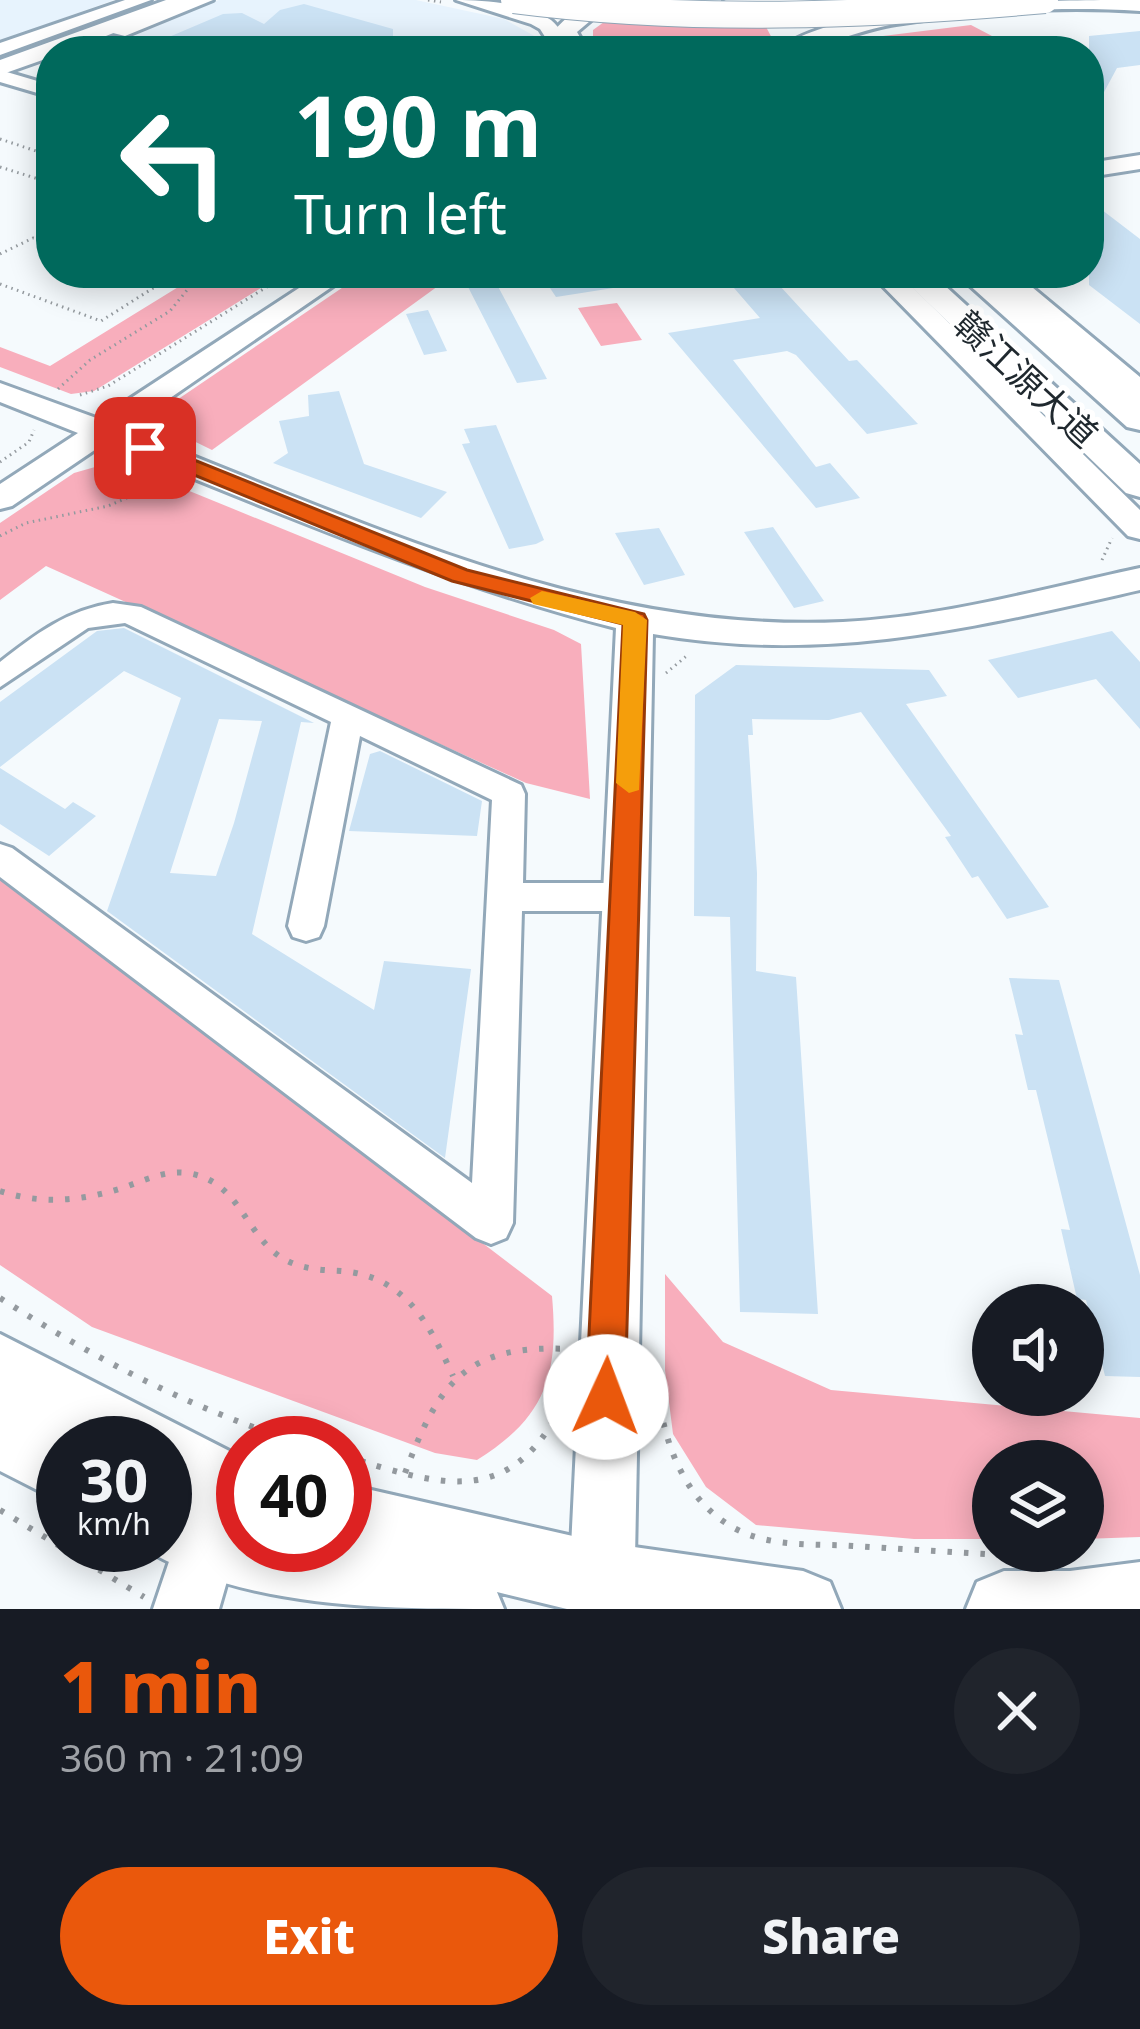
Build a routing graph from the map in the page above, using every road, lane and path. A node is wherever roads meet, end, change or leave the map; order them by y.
1 (142, 0) edge
2 (158, 0) edge
3 (186, 0) edge
4 (204, 0) edge
5 (465, 0) edge
6 (494, 0) edge
7 (514, 0) edge
8 (574, 0) edge
9 (637, 0) edge
10 (709, 0) edge
11 (736, 0) edge
12 (879, 0) edge
13 (969, 0) edge
14 (1045, 0) edge
15 (1089, 0) edge
16 (1077, 1) edge
17 (1139, 2) edge
18 (46, 36) edge
19 (51, 36) edge
20 (96, 36) edge
21 (107, 36) edge
22 (558, 36) edge
23 (566, 36) edge
24 (569, 36) edge
25 (792, 36) edge
26 (815, 36) edge
27 (36, 40) edge
28 (36, 41) edge
29 (0, 53) edge
30 (36, 60) edge
31 (36, 62) edge
32 (0, 74) edge
33 (36, 86) edge
34 (0, 139) edge
35 (36, 151) edge
36 (1140, 162) edge
37 (0, 167) edge
38 (1104, 168) edge
39 (36, 178) edge
40 (36, 239) edge
41 (0, 254) edge
42 (0, 284) edge
43 (154, 288) edge
44 (189, 288) edge
45 (266, 288) edge
46 (290, 288) edge
47 (311, 288) edge
48 (898, 288) edge
49 (929, 288) edge
50 (989, 288) edge
51 (1017, 288) edge
52 (0, 392) edge
53 (1140, 392) edge
54 (82, 411) junction
55 (1140, 419) edge
56 (31, 422) dead end
57 (0, 462) edge
58 (174, 477) dead end
59 (0, 479) edge
60 (1140, 485) edge
61 (0, 499) edge
62 (1140, 529) edge
63 (0, 536) edge
64 (1140, 579) edge
65 (635, 620) junction
66 (694, 651) dead end
67 (6, 666) edge
68 (662, 691) dead end
69 (348, 717) junction
70 (0, 858) edge
71 (505, 896) junction
72 (624, 897) junction
73 (306, 926) dead end
74 (0, 1191) edge
75 (0, 1298) edge
76 (569, 1349) dead end
77 (655, 1366) dead end
78 (0, 1368) edge
79 (453, 1376) junction
80 (88, 1416) edge
81 (223, 1416) edge
82 (0, 1433) edge
83 (36, 1452) edge
84 (405, 1473) dead end
85 (0, 1510) edge
86 (36, 1518) edge
87 (372, 1528) edge
88 (192, 1554) edge
89 (1013, 1583) edge
90 (600, 1594) edge
91 (1140, 1600) edge
92 (466, 1609) edge
93 (803, 1609) edge

1 - 18 street
2 - 19 main road
3 - 20 main road
4 - 21 street
5 - 22 street
6 - 23 main road
7 - 14 highway, bridge
8 - 13 highway, bridge
9 - 24 main road
10 - 25 main road
11 - 12 main road
15 - 16 main road
16 - 17 main road
16 - 26 main road
27 - 29 street
28 - 29 main road
30 - 32 main road
31 - 32 street
32 - 33 street
34 - 35 path
36 - 38 street
37 - 39 path
40 - 41 path
42 - 43 path
44 - 54 path
45 - 54 path
46 - 54 street
47 - 54 street
48 - 62 street
49 - 60 main road, 赣江源大道
50 - 55 main road, 赣江源大道
51 - 53 street
52 - 54 street
54 - 59 street
54 - 61 street
54 - 65 street
56 - 57 path
58 - 63 path
64 - 65 street
65 - 72 street
66 - 68 path
67 - 69 street
69 - 71 street
69 - 73 street
70 - 71 street
71 - 72 street
72 - 90 street
74 - 79 path
75 - 81 path
76 - 79 path
77 - 89 path
78 - 80 main road
79 - 84 path
82 - 83 main road
85 - 86 path
87 - 90 main road
88 - 92 main road
89 - 91 main road
90 - 93 main road

